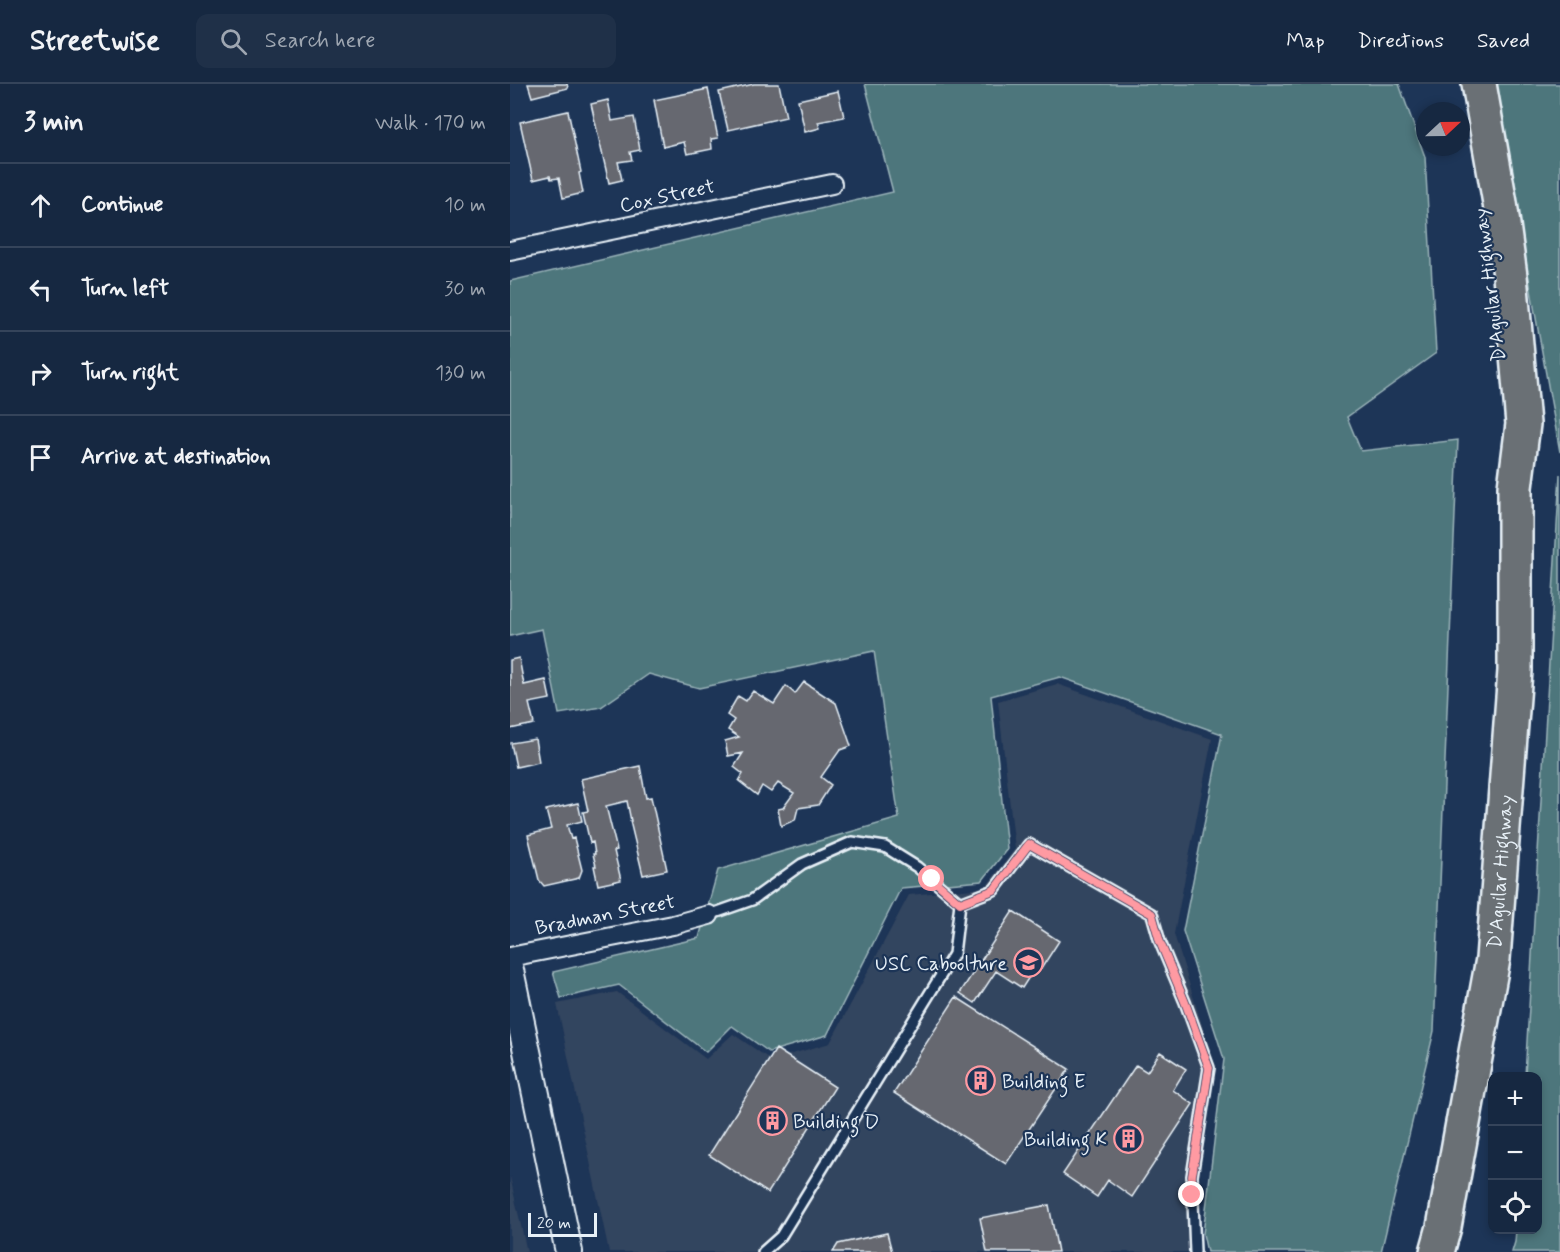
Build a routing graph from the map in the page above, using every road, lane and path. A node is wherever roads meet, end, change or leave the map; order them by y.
1 (1460, 84) edge
2 (1479, 84) edge
3 (832, 184) dead end
4 (510, 251) edge
5 (1515, 487) junction
6 (960, 903) junction
7 (709, 915) joint
8 (510, 957) edge
9 (510, 970) edge
10 (569, 1252) edge
11 (763, 1252) edge
12 (1195, 1252) edge
13 (1437, 1252) edge

1 - 5 highway, D'Aguilar Highway
2 - 5 highway, D'Aguilar Highway
3 - 4 street, Cox Street
5 - 13 highway, D'Aguilar Highway
6 - 7 lane
6 - 11 lane
6 - 12 lane
7 - 8 street, Bradman Street
9 - 10 street

